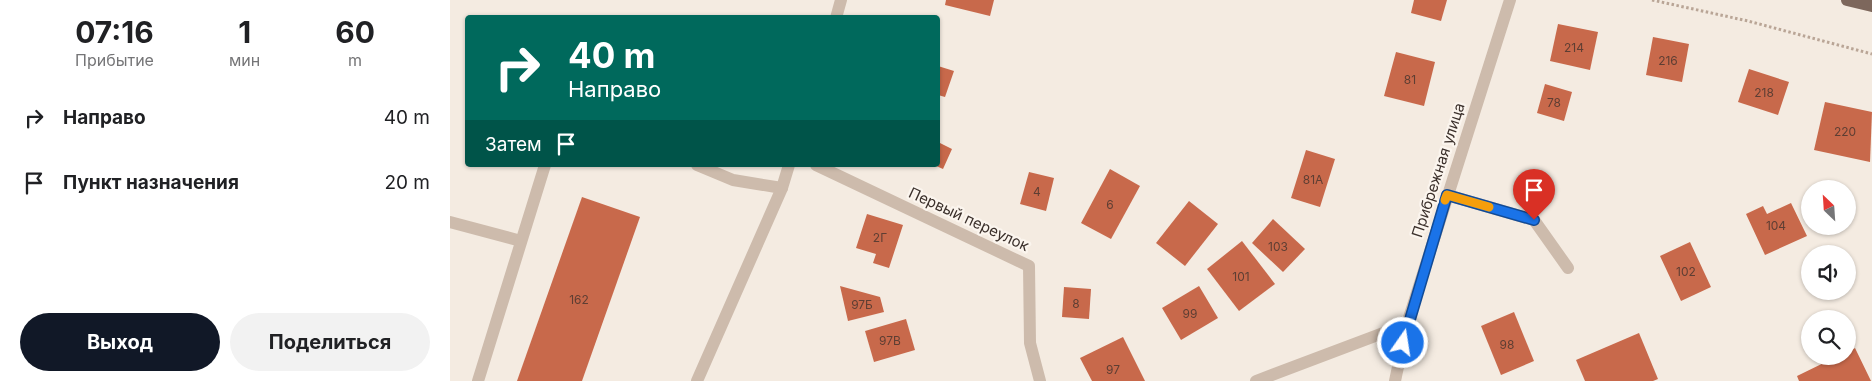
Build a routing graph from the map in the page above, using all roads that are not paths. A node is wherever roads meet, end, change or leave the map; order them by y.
1 (841, 0) edge
2 (1510, 0) edge
3 (1847, 0) edge
4 (1872, 6) edge
5 (837, 15) edge
6 (544, 167) edge
7 (702, 167) edge
8 (788, 167) edge
9 (820, 167) edge
10 (782, 188) junction
11 (1447, 195) junction
12 (450, 222) edge
13 (522, 241) junction
14 (1568, 268) dead end
15 (1407, 324) junction
16 (478, 381) edge
17 (697, 381) edge
18 (1040, 381) edge
19 (1256, 381) edge
20 (1395, 381) edge

1 - 5 street
2 - 11 street, Прибрежная улица
3 - 4 main road
6 - 13 street
7 - 10 street
8 - 10 street
9 - 18 street, Первый переулок
10 - 17 street
11 - 14 street
11 - 15 street, Прибрежная улица
12 - 13 street
13 - 16 street
15 - 19 street
15 - 20 street, Прибрежная улица

